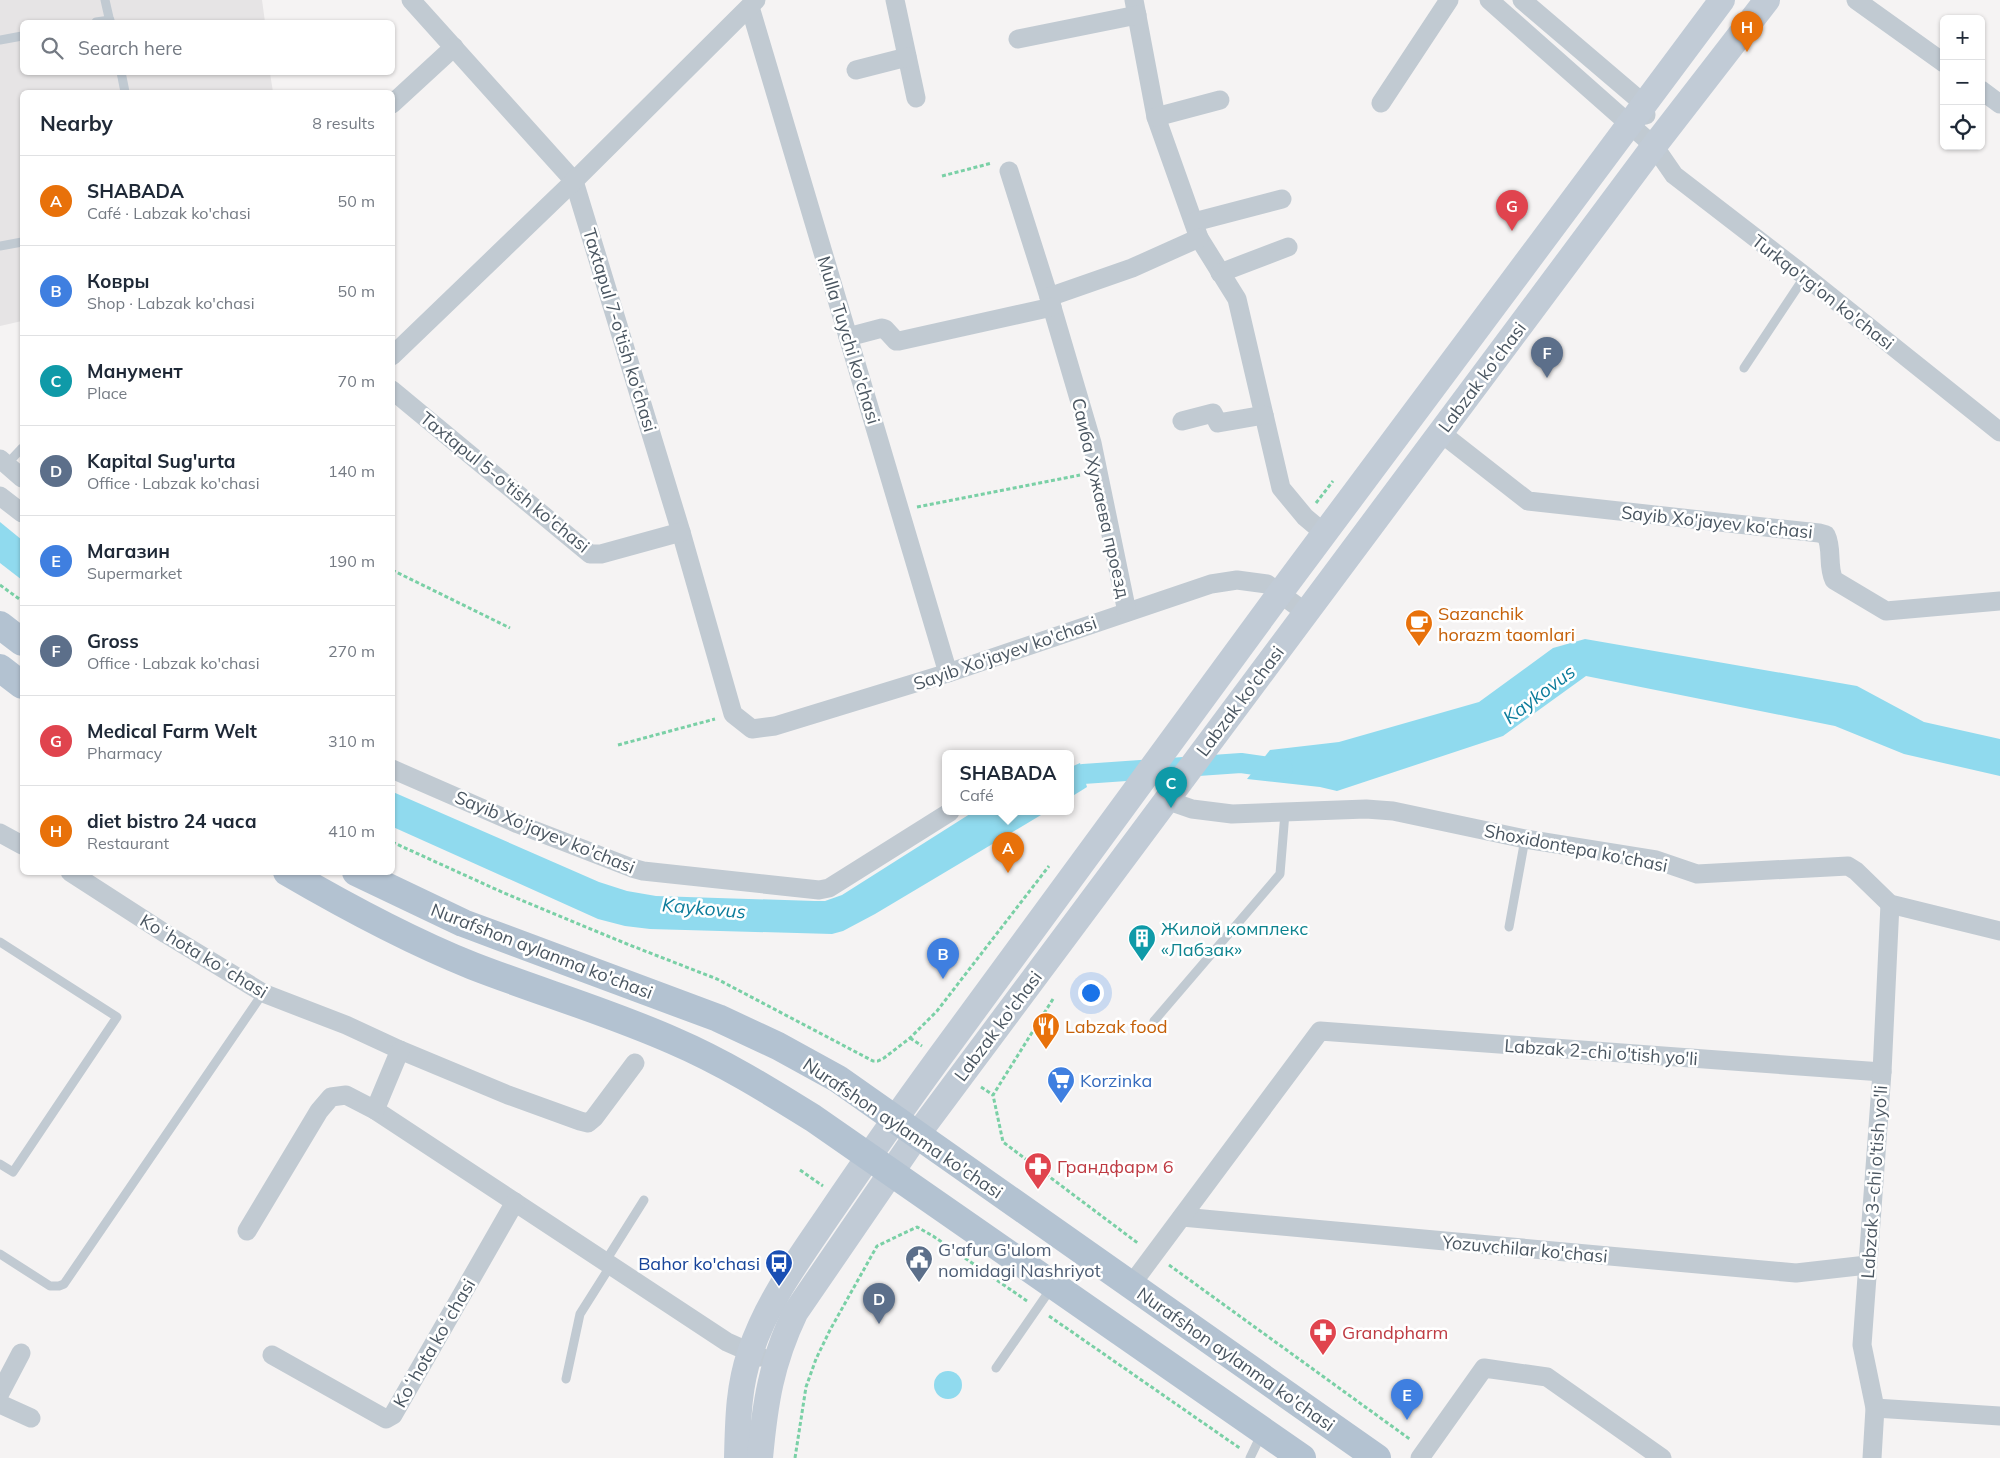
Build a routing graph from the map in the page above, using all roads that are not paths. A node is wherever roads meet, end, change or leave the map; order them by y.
1 (105, 0) edge
2 (411, 0) edge
3 (895, 0) edge
4 (1449, 0) edge
5 (1489, 0) edge
6 (1522, 0) edge
7 (1722, 0) edge
8 (1767, 0) edge
9 (1856, 0) edge
10 (753, 4) edge
11 (1136, 8) edge
12 (110, 20) edge
13 (20, 36) edge
14 (1018, 39) dead end
15 (0, 40) edge
16 (454, 47) junction
17 (907, 57) junction
18 (1940, 60) edge
19 (856, 70) dead end
20 (122, 75) edge
21 (125, 90) edge
22 (1985, 93) edge
23 (916, 98) dead end
24 (1220, 100) dead end
25 (395, 101) edge
26 (1381, 103) dead end
27 (2000, 104) edge
28 (1636, 114) junction
29 (1156, 117) junction
30 (1654, 146) junction
31 (1010, 171) road end
32 (574, 181) junction
33 (1282, 199) dead end
34 (1196, 230) junction
35 (20, 242) edge
36 (0, 246) edge
37 (1288, 247) dead end
38 (1220, 273) junction
39 (1805, 276) junction
40 (1051, 302) junction
41 (848, 337) junction
42 (395, 353) edge
43 (1744, 368) dead end
44 (395, 392) edge
45 (1264, 415) junction
46 (1182, 421) dead end
47 (2000, 432) edge
48 (1441, 433) junction
49 (20, 449) edge
50 (3, 462) edge
51 (20, 476) edge
52 (0, 496) edge
53 (20, 511) edge
54 (1315, 525) junction
55 (681, 532) junction
56 (1280, 593) junction
57 (2000, 601) edge
58 (1127, 612) junction
59 (1305, 612) junction
60 (0, 625) edge
61 (20, 640) edge
62 (0, 668) edge
63 (948, 673) junction
64 (20, 683) edge
65 (732, 714) joint
66 (395, 769) edge
67 (1171, 793) junction
68 (1286, 813) junction
69 (945, 815) edge
70 (0, 833) edge
71 (1525, 839) junction
72 (20, 845) edge
73 (75, 875) edge
74 (292, 875) edge
75 (362, 875) edge
76 (1890, 904) junction
77 (1509, 927) dead end
78 (2000, 931) edge
79 (0, 942) edge
80 (595, 972) junction
81 (263, 993) junction
82 (584, 1005) junction
83 (1154, 1021) dead end
84 (400, 1050) junction
85 (635, 1063) dead end
86 (1882, 1072) junction
87 (375, 1110) junction
88 (894, 1119) junction
89 (917, 1135) junction
90 (868, 1156) junction
91 (0, 1164) edge
92 (891, 1172) junction
93 (644, 1200) dead end
94 (515, 1202) junction
95 (1182, 1217) junction
96 (247, 1230) dead end
97 (0, 1254) edge
98 (608, 1264) junction
99 (1868, 1265) junction
100 (1053, 1285) junction
101 (1131, 1285) junction
102 (21, 1353) dead end
103 (750, 1353) junction
104 (272, 1355) dead end
105 (775, 1362) junction
106 (996, 1368) dead end
107 (566, 1379) dead end
108 (0, 1393) edge
109 (0, 1404) edge
110 (1875, 1408) junction
111 (2000, 1416) edge
112 (31, 1418) dead end
113 (1263, 1431) junction
114 (1371, 1454) edge
115 (1251, 1457) edge
116 (737, 1458) edge
117 (760, 1458) edge
118 (1302, 1458) edge
119 (1338, 1458) edge
120 (1420, 1458) edge
121 (1662, 1458) edge
122 (1872, 1458) edge

1 - 12 lane
2 - 16 street, Taxtapul 7-o'tish ko'chasi
3 - 17 street
4 - 26 street
5 - 28 street, Turkqo'rg'on ko'chasi
6 - 28 street, Turkqo'rg'on ko'chasi
7 - 28 main road, Labzak ko'chasi
8 - 30 main road, Labzak ko'chasi
9 - 18 street
10 - 32 street
10 - 41 street, Mulla Tuychi ko'chasi
11 - 14 street
11 - 29 street
13 - 15 lane
16 - 25 street
16 - 32 street, Taxtapul 7-o'tish ko'chasi
17 - 19 street
17 - 23 street
20 - 21 lane
22 - 27 street
24 - 29 street
28 - 30 street, Turkqo'rg'on ko'chasi
28 - 30 street, Turkqo'rg'on ko'chasi
28 - 54 main road, Labzak ko'chasi
29 - 34 street
30 - 39 street, Turkqo'rg'on ko'chasi
30 - 48 main road, Labzak ko'chasi
31 - 40 street, Саиба Хужаева проезд
32 - 42 street
32 - 55 street, Taxtapul 7-o'tish ko'chasi
33 - 34 street
34 - 38 street
34 - 40 street
35 - 36 lane
37 - 38 street
38 - 45 street
39 - 43 lane
39 - 47 street, Turkqo'rg'on ko'chasi
40 - 41 street
40 - 58 street, Саиба Хужаева проезд
41 - 63 street, Mulla Tuychi ko'chasi
44 - 55 street, Taxtapul 5-o'tish ko'chasi
45 - 46 street
45 - 54 street
48 - 57 street, Sayib Xo'jayev ko'chasi
48 - 59 main road, Labzak ko'chasi
49 - 50 lane
50 - 51 street
52 - 53 street
54 - 56 main road, Labzak ko'chasi
55 - 65 street, Taxtapul 7-o'tish ko'chasi
56 - 58 street, Sayib Xo'jayev ko'chasi
56 - 59 street, Sayib Xo'jayev ko'chasi
56 - 88 main road, Labzak ko'chasi
58 - 63 street, Sayib Xo'jayev ko'chasi
59 - 67 main road, Labzak ko'chasi
60 - 61 main road
62 - 64 main road
63 - 65 street, Sayib Xo'jayev ko'chasi
66 - 69 street, Sayib Xo'jayev ko'chasi
67 - 68 street, Shoxidontepa ko'chasi
67 - 89 main road, Labzak ko'chasi
68 - 71 street, Shoxidontepa ko'chasi
68 - 83 lane
70 - 72 street
71 - 76 street, Shoxidontepa ko'chasi
71 - 77 lane
73 - 81 street, Koʻhota koʻchasi
74 - 82 main road, Nurafshon aylanma ko'chasi
75 - 80 main road, Nurafshon aylanma ko'chasi
76 - 78 street
76 - 86 street, Labzak 3-chi o'tish yo'li
79 - 91 lane
80 - 82 main road
80 - 88 main road, Nurafshon aylanma ko'chasi
81 - 84 street, Koʻhota koʻchasi
81 - 97 lane
82 - 90 main road, Nurafshon aylanma ko'chasi
84 - 85 street, Koʻhota koʻchasi
84 - 87 street
86 - 95 street, Labzak 2-chi o'tish yo'li
86 - 99 street, Labzak 3-chi o'tish yo'li
87 - 94 street
87 - 96 street
88 - 89 main road, Nurafshon aylanma ko'chasi
88 - 90 main road, Labzak ko'chasi
89 - 92 main road, Labzak ko'chasi
89 - 101 main road, Nurafshon aylanma ko'chasi
90 - 92 main road, Nurafshon aylanma ko'chasi
90 - 103 main road, Labzak ko'chasi
92 - 100 main road, Nurafshon aylanma ko'chasi
92 - 105 main road, Labzak ko'chasi
93 - 98 lane
94 - 98 street
94 - 104 street, Koʻhota koʻchasi
95 - 99 street, Yozuvchilar ko'chasi
95 - 101 street
98 - 103 street
98 - 107 lane
99 - 110 street, Labzak 3-chi o'tish yo'li
100 - 106 lane
100 - 113 main road, Nurafshon aylanma ko'chasi
101 - 114 main road, Nurafshon aylanma ko'chasi
102 - 108 street
103 - 105 street
103 - 116 main road, Labzak ko'chasi
105 - 117 main road, Labzak ko'chasi
109 - 112 street
110 - 111 street
110 - 122 street, Labzak 3-chi o'tish yo'li
113 - 115 lane
113 - 118 main road, Nurafshon aylanma ko'chasi
114 - 119 main road
120 - 121 street

